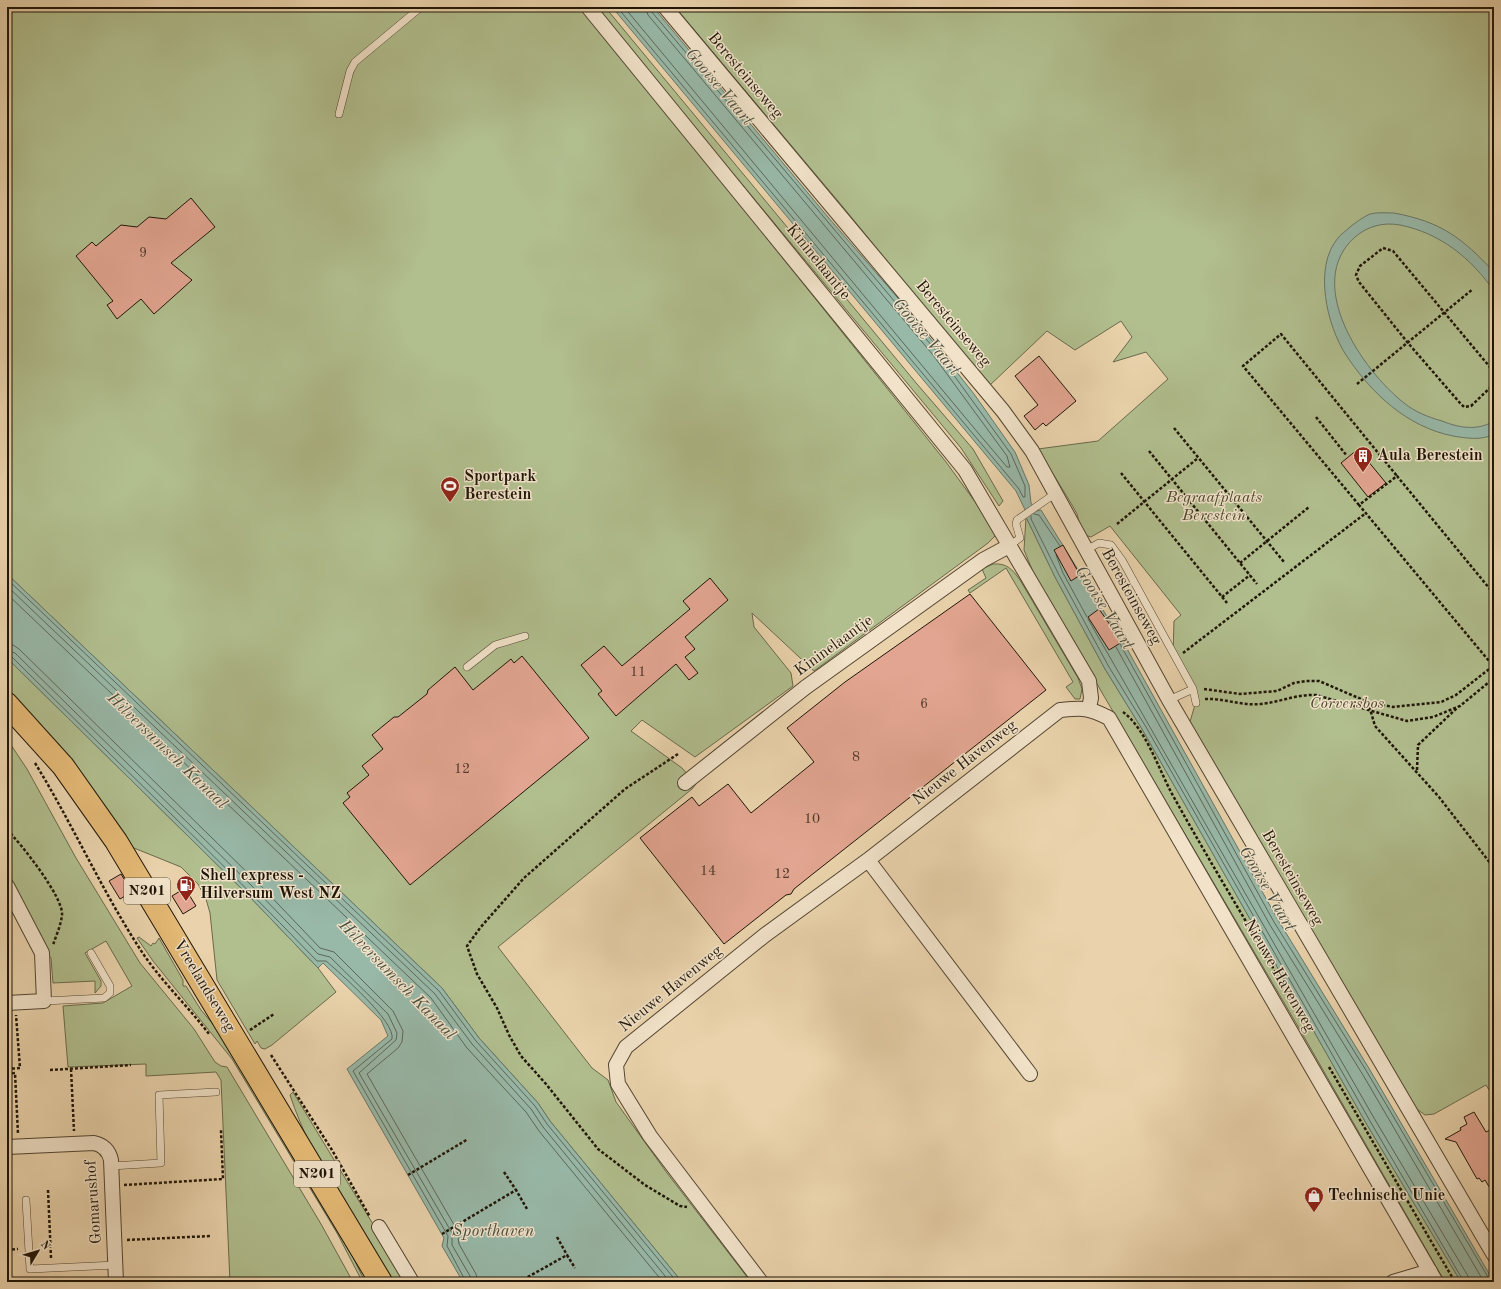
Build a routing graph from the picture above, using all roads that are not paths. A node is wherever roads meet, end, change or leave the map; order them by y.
1 (421, 7) edge
2 (588, 7) edge
3 (665, 7) edge
4 (339, 114) dead end
5 (1056, 492) junction
6 (1009, 546) junction
7 (1086, 550) junction
8 (525, 636) dead end
9 (467, 667) dead end
10 (1194, 689) junction
11 (1169, 700) junction
12 (1196, 703) road end
13 (7, 704) edge
14 (1089, 708) junction
15 (685, 784) dead end
16 (868, 860) junction
17 (7, 886) edge
18 (91, 953) dead end
19 (44, 1001) junction
20 (11, 1003) edge
21 (1030, 1074) dead end
22 (216, 1092) dead end
23 (13, 1147) edge
24 (111, 1166) junction
25 (26, 1200) dead end
26 (379, 1227) road end
27 (1494, 1255) edge
28 (116, 1265) junction
29 (1433, 1276) edge
30 (116, 1282) edge
31 (381, 1282) edge
32 (412, 1282) edge
33 (761, 1282) edge
34 (1393, 1282) edge

1 - 4 lane
2 - 6 street, Kininelaantje
3 - 5 street, Beresteinseweg
5 - 6 lane, Kininelaantje
5 - 7 street, Beresteinseweg
6 - 14 street
6 - 15 street, Kininelaantje
7 - 10 lane
7 - 11 street, Beresteinseweg
8 - 9 lane
10 - 11 lane
10 - 12 lane
11 - 27 street, Beresteinseweg
13 - 31 main road, Vreelandseweg / N201
14 - 16 street, Nieuwe Havenweg
14 - 29 street, Nieuwe Havenweg
16 - 21 street
16 - 33 street, Nieuwe Havenweg
17 - 19 street
18 - 19 lane
19 - 20 street
22 - 24 lane
23 - 24 street, Gomarushof
24 - 28 street, Gomarushof
25 - 28 lane
26 - 32 street
28 - 30 street, Gomarushof
29 - 34 street, Nieuwe Havenweg

